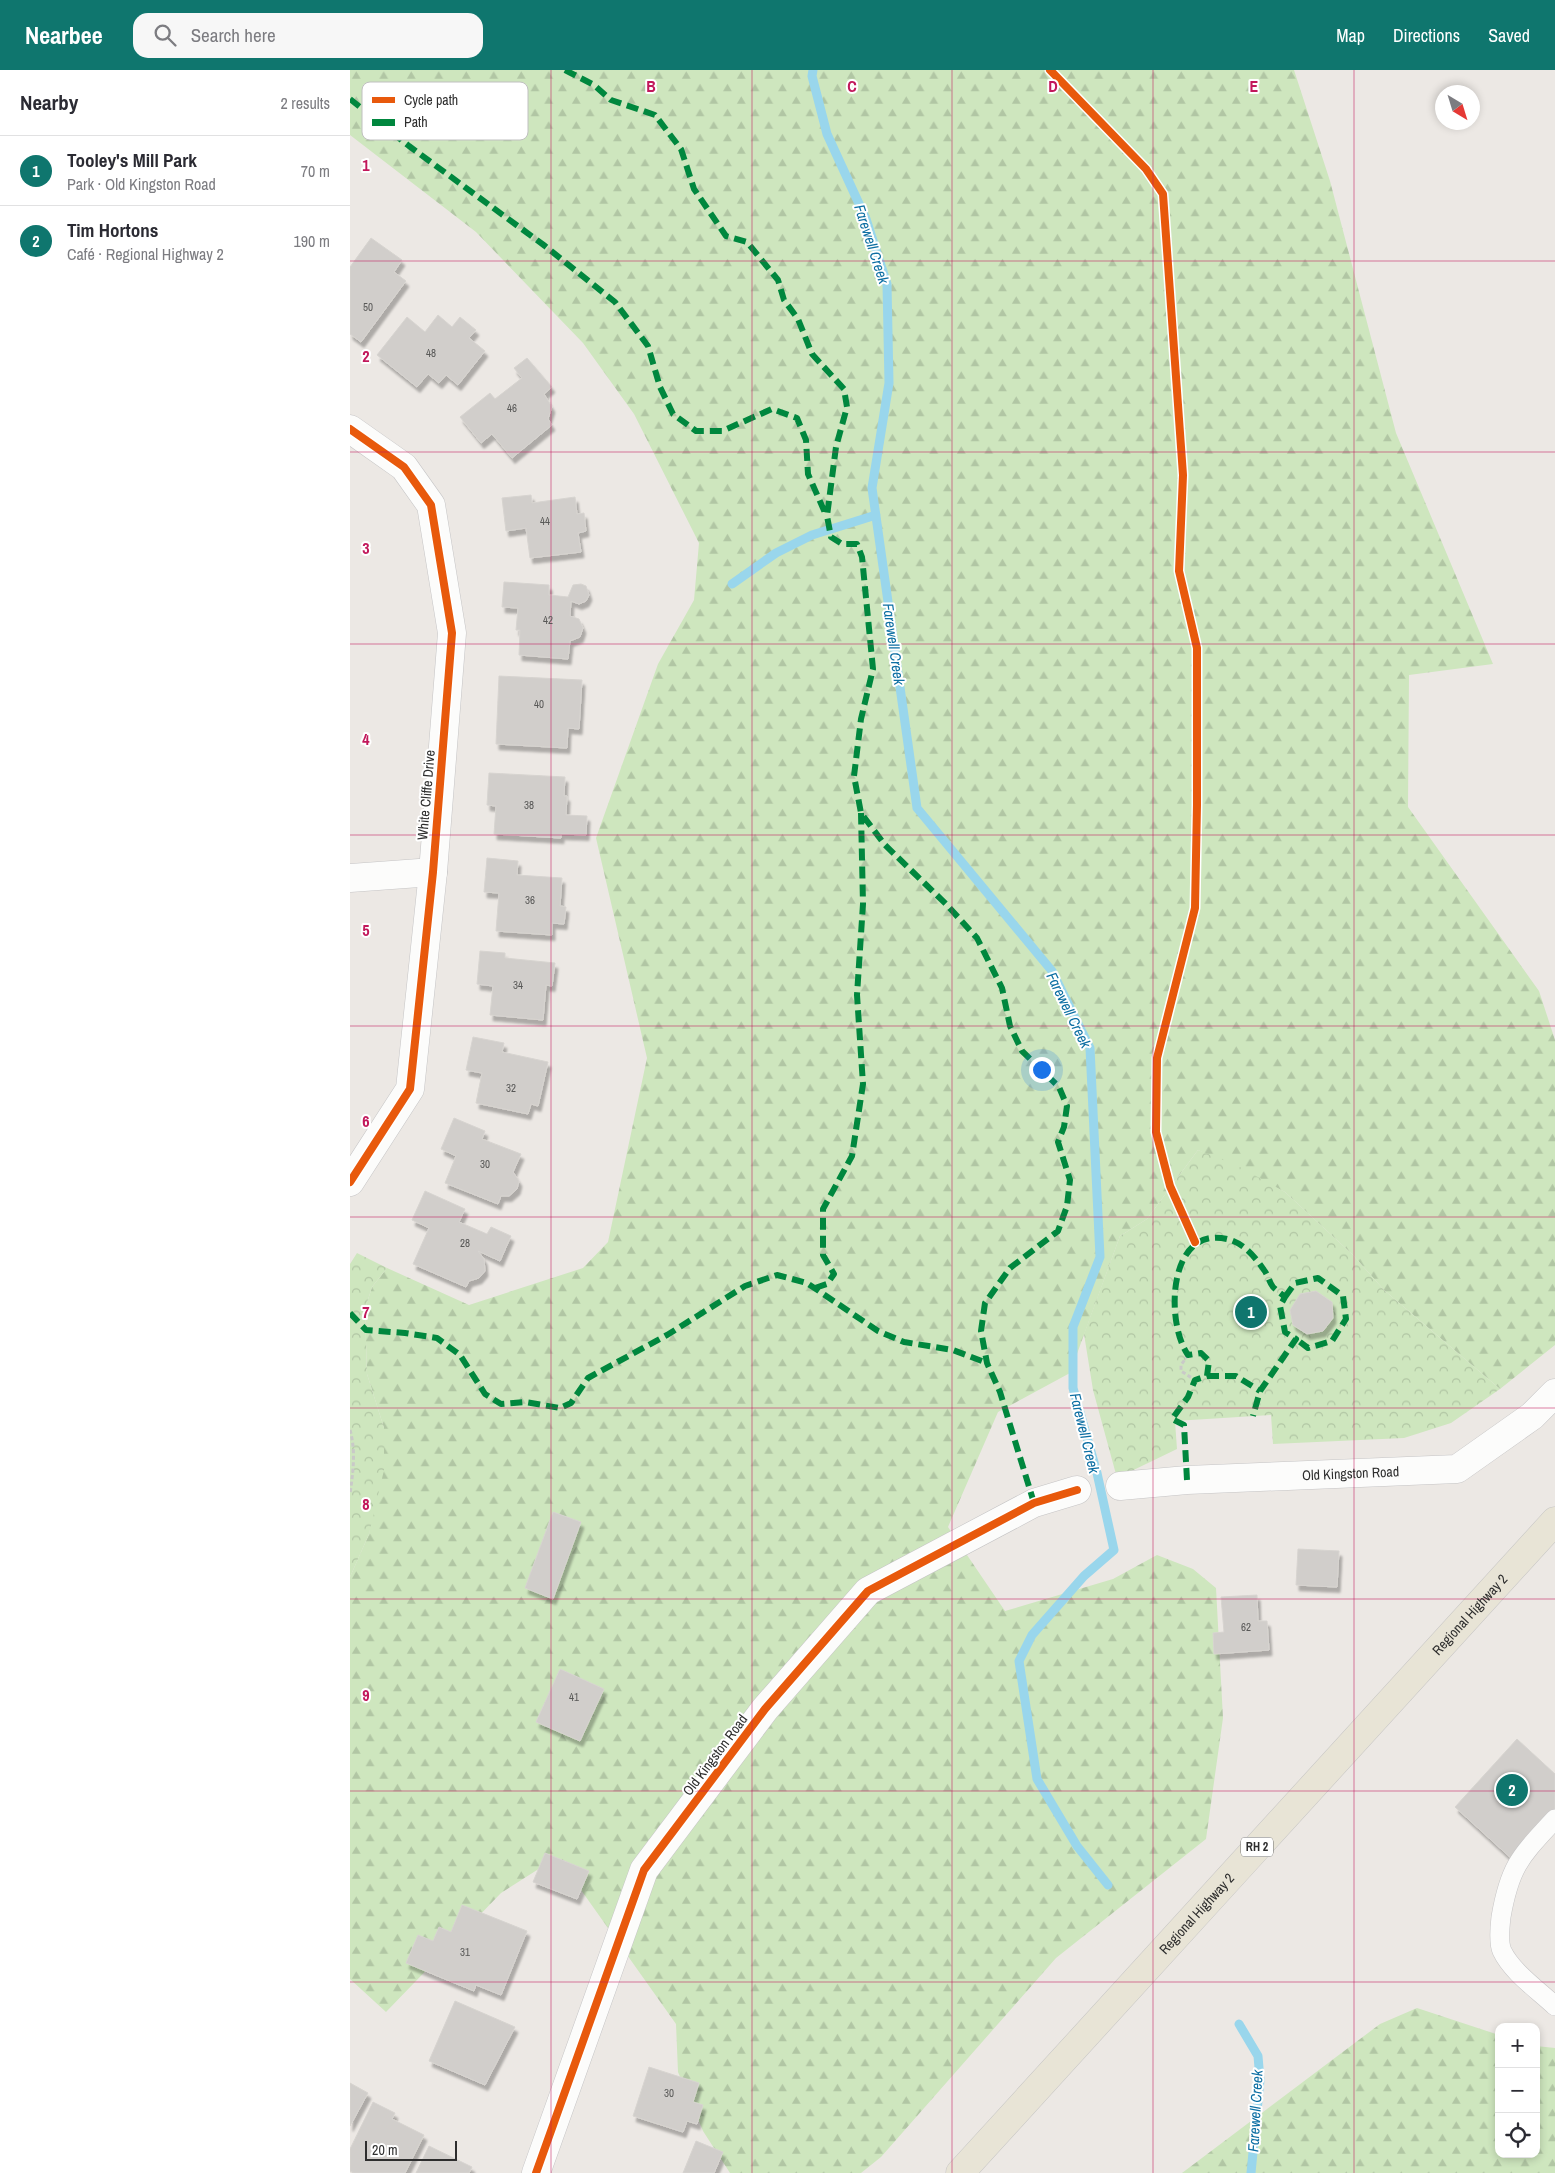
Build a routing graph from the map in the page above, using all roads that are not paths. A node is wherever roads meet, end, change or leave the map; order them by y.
1 (350, 428) edge
2 (433, 872) junction
3 (350, 878) edge
4 (350, 1182) edge
5 (1555, 1393) edge
6 (1120, 1486) dead end
7 (1077, 1490) dead end
8 (1555, 1521) edge
9 (1555, 1819) edge
10 (1555, 2006) edge
11 (536, 2173) edge
12 (960, 2173) edge

1 - 2 street, White Cliffe Drive
2 - 3 street
2 - 4 street, White Cliffe Drive
5 - 6 street, Old Kingston Road
7 - 11 street, Old Kingston Road
8 - 12 main road, Regional Highway 2 / RH 2
9 - 10 lane

